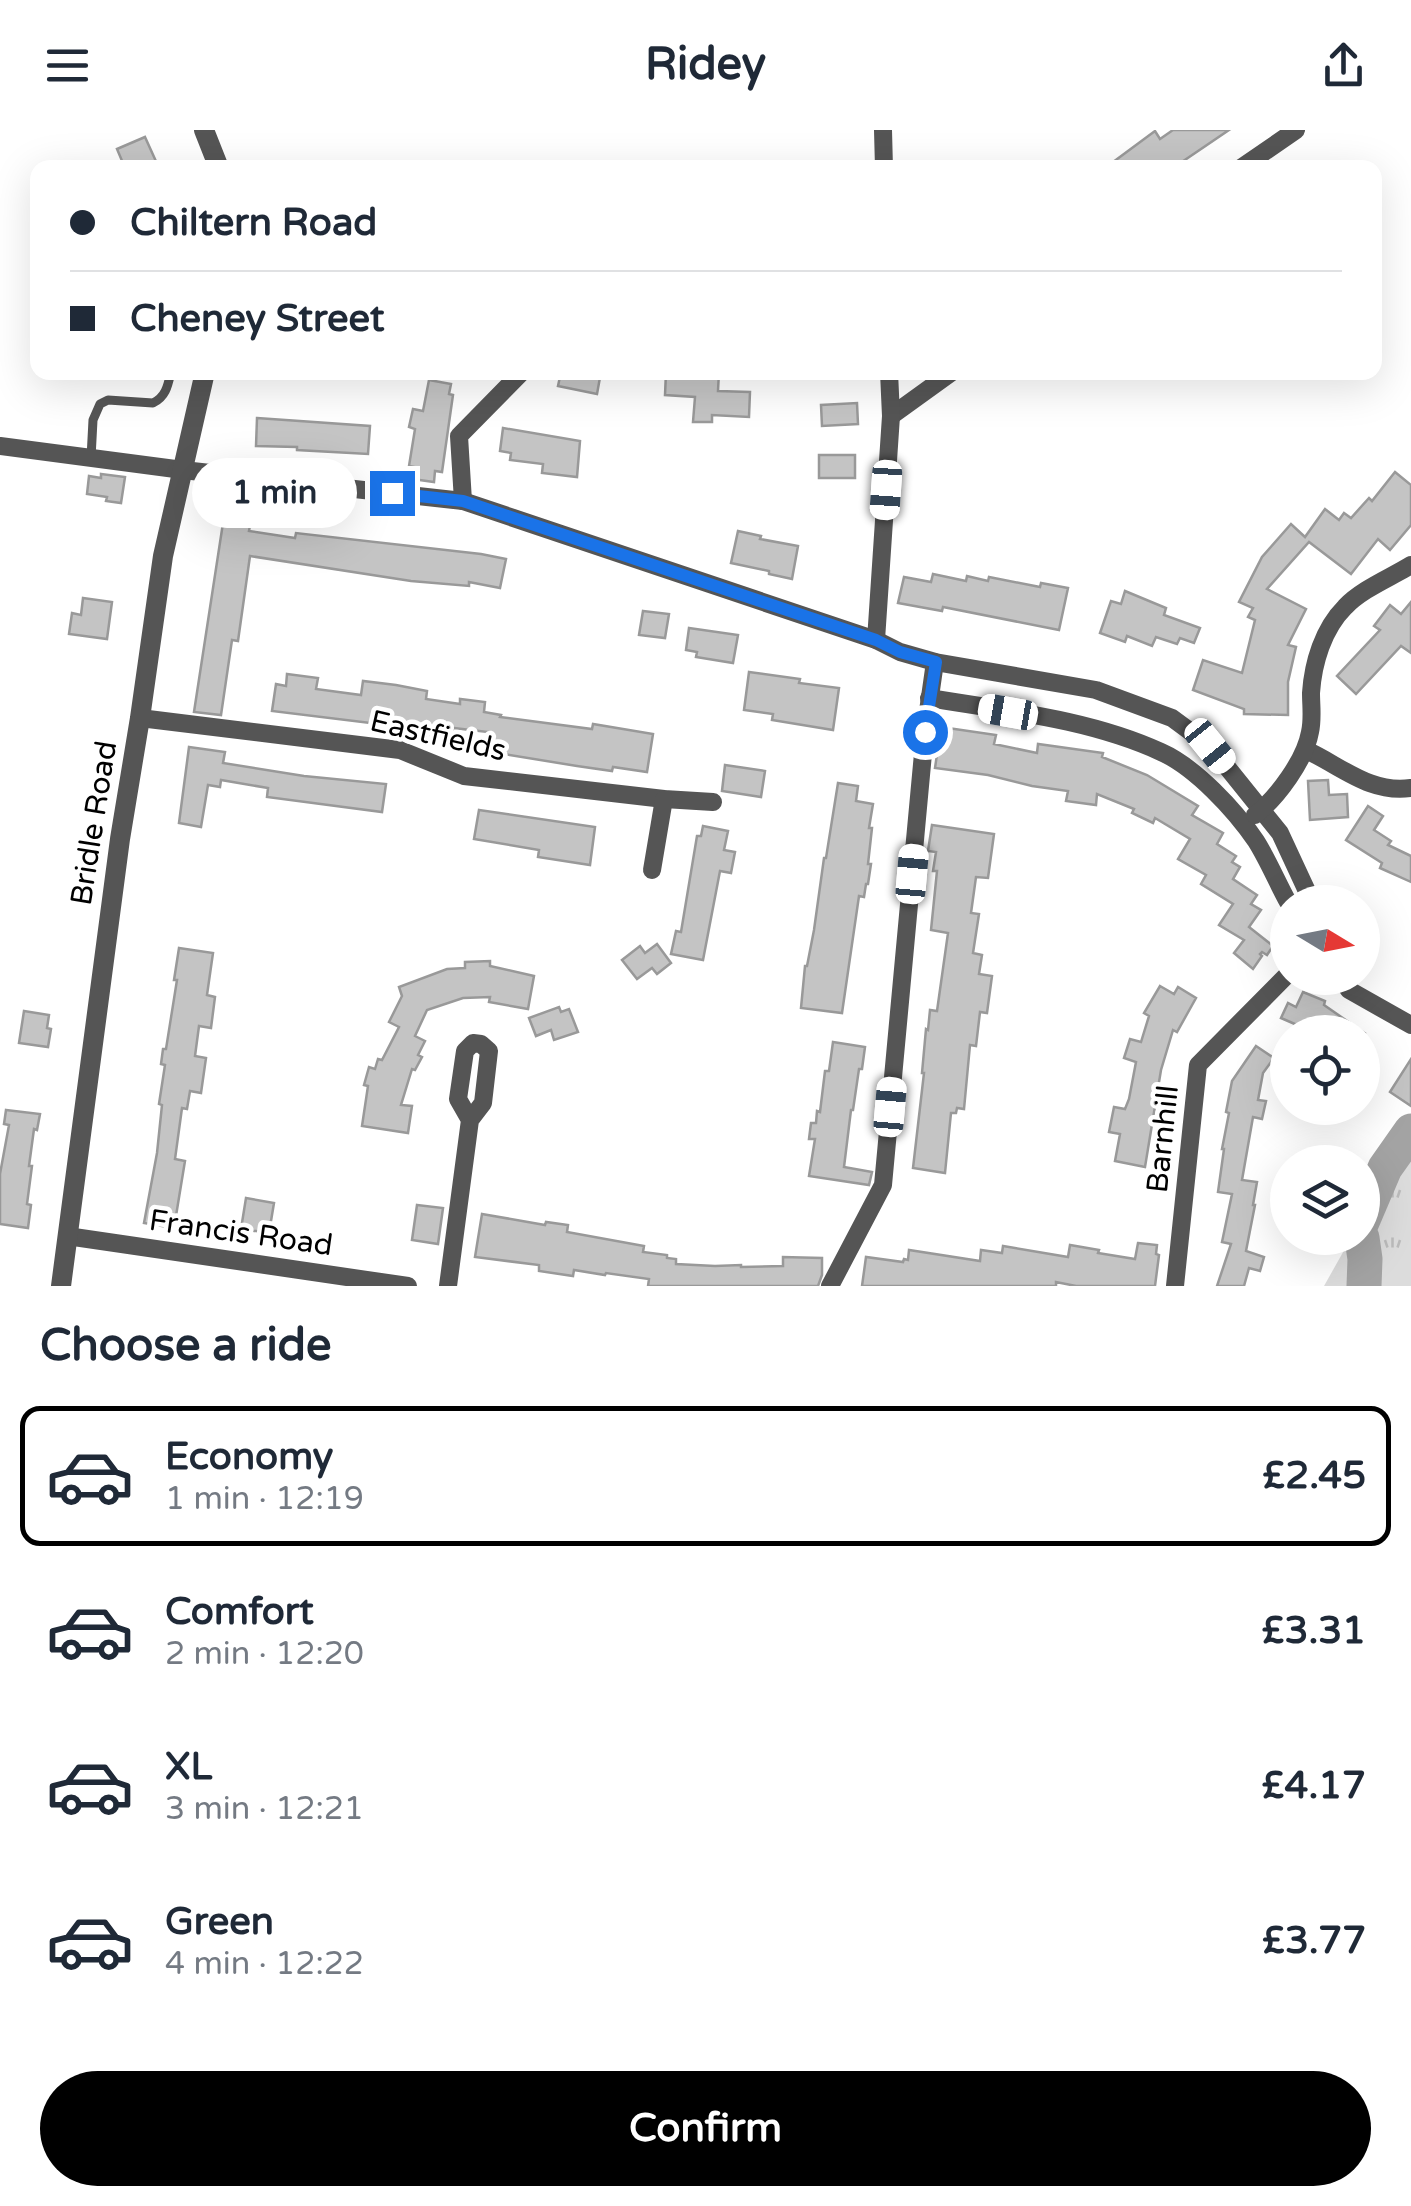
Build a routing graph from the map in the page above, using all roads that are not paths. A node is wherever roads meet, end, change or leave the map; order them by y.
1 (204, 130) edge
2 (882, 130) edge
3 (1296, 130) edge
4 (216, 160) edge
5 (884, 160) edge
6 (1253, 160) edge
7 (170, 380) edge
8 (203, 380) edge
9 (514, 380) edge
10 (890, 380) edge
11 (941, 380) edge
12 (891, 416) junction
13 (0, 446) edge
14 (91, 458) junction
15 (183, 470) junction
16 (463, 501) junction
17 (1411, 565) edge
18 (876, 640) junction
19 (936, 662) junction
20 (929, 698) junction
21 (140, 718) junction
22 (1306, 750) junction
23 (1411, 788) edge
24 (664, 799) junction
25 (713, 802) dead end
26 (1262, 810) junction
27 (1242, 825) junction
28 (652, 870) dead end
29 (1279, 885) edge
30 (1304, 885) edge
31 (1270, 992) edge
32 (1358, 995) edge
33 (1411, 1025) edge
34 (470, 1120) dead end
35 (66, 1236) junction
36 (61, 1286) edge
37 (408, 1286) edge
38 (448, 1286) edge
39 (830, 1286) edge
40 (1175, 1286) edge

1 - 4 street
2 - 5 street
3 - 6 street
7 - 14 lane
8 - 15 street, Bridle Road
9 - 16 street
10 - 12 street
11 - 12 street
12 - 18 street
13 - 14 street
14 - 15 street
15 - 16 street
15 - 21 street, Bridle Road
16 - 18 street
17 - 22 street
18 - 19 street
19 - 20 street
19 - 26 street
20 - 27 street
20 - 39 street
21 - 24 street, Eastfields
21 - 35 street, Bridle Road
22 - 23 street
22 - 26 street
24 - 25 street, Eastfields
24 - 28 street
26 - 27 street
26 - 30 street
27 - 29 street
31 - 40 street, Barnhill
32 - 33 street
34 - 38 street
35 - 36 street, Bridle Road
35 - 37 street, Francis Road

